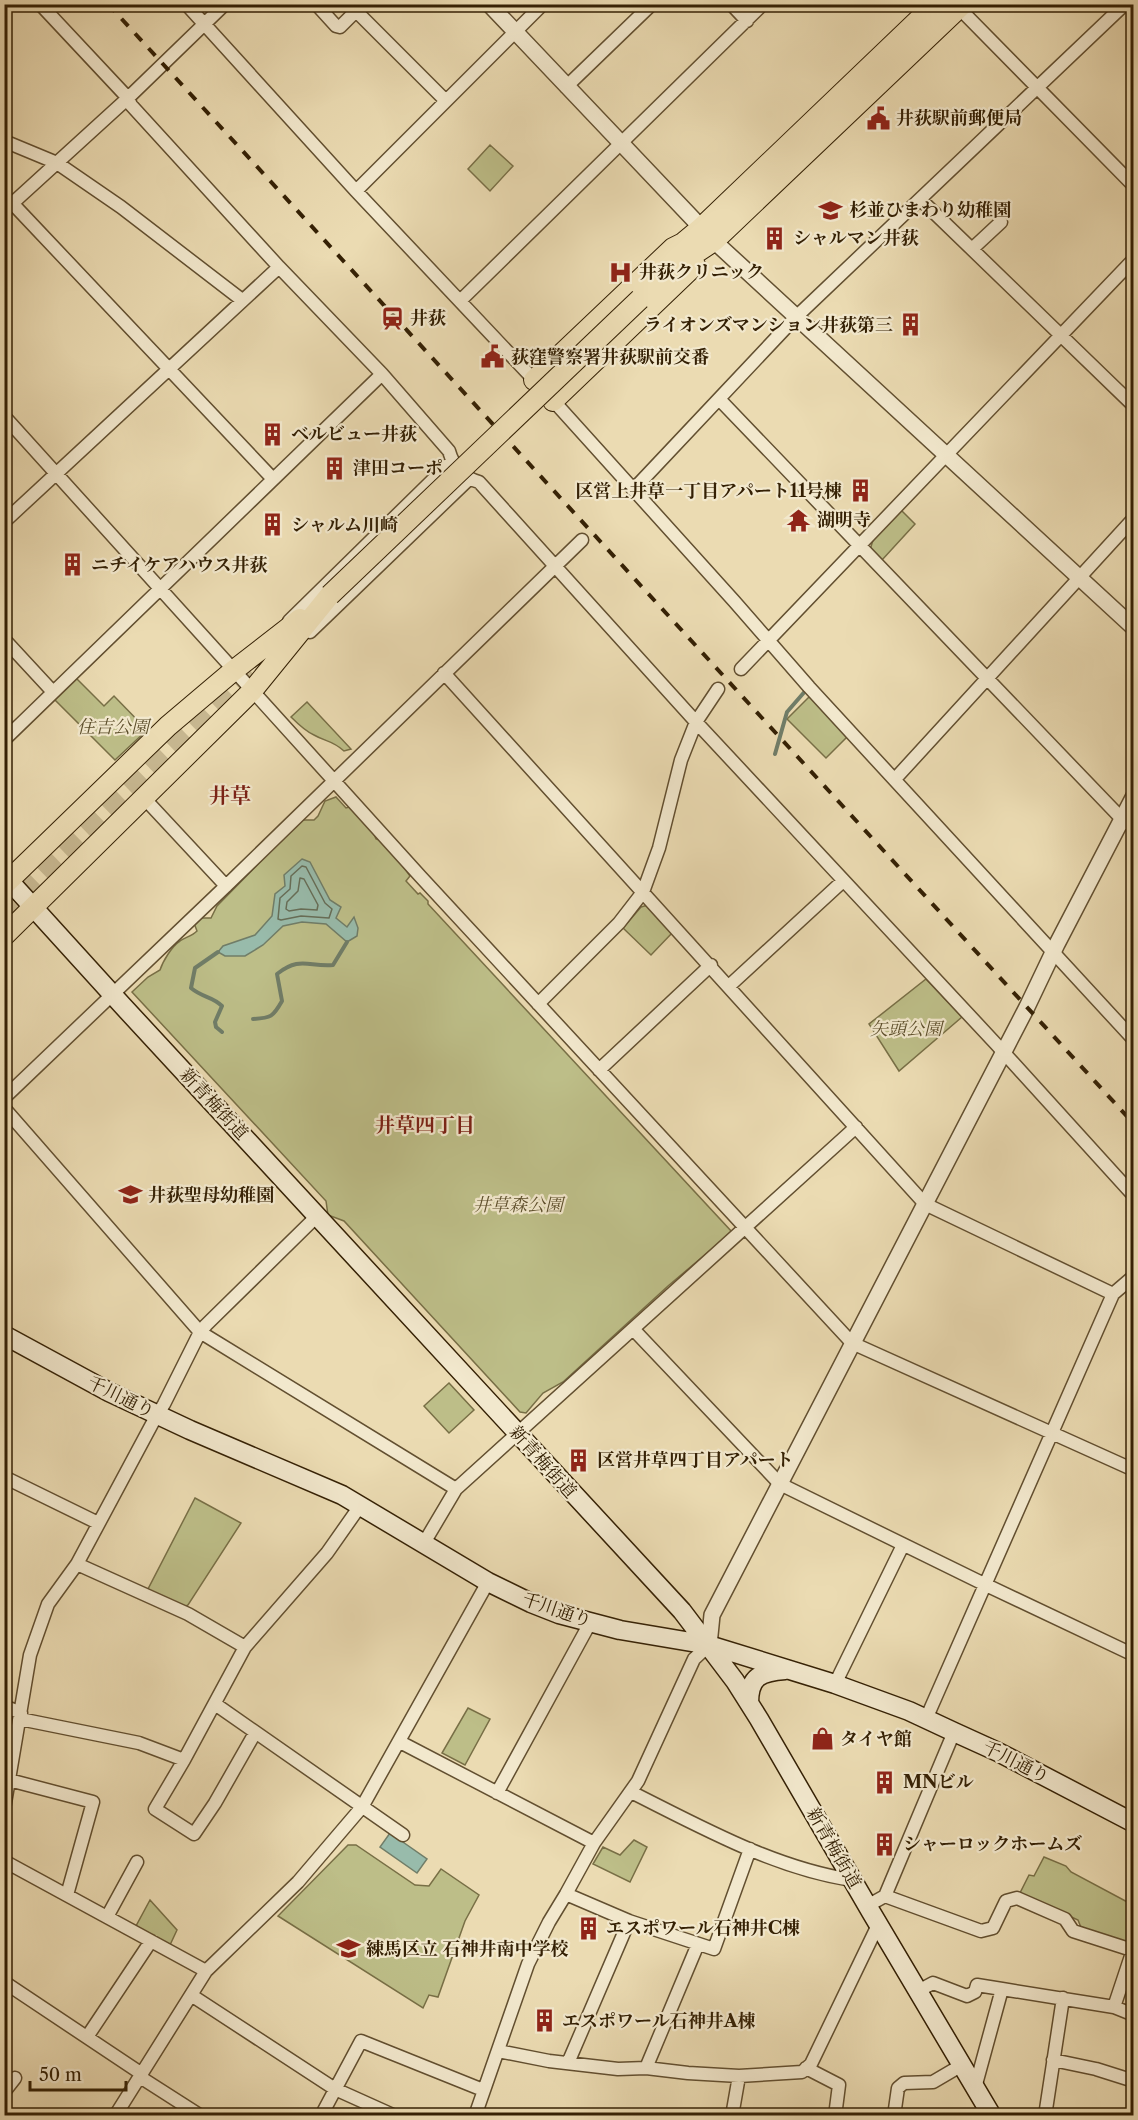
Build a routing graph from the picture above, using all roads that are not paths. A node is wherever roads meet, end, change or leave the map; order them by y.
1 (40, 4) edge
2 (186, 4) edge
3 (225, 4) edge
4 (316, 4) edge
5 (489, 4) edge
6 (543, 4) edge
7 (652, 4) edge
8 (731, 4) edge
9 (763, 4) edge
10 (935, 4) edge
11 (1125, 4) edge
12 (959, 6) edge
13 (359, 8) edge
14 (747, 21) junction
15 (205, 25) junction
16 (923, 30) junction
17 (515, 32) junction
18 (566, 87) junction
19 (1038, 89) junction
20 (128, 98) junction
21 (446, 101) junction
22 (4, 141) edge
23 (619, 144) junction
24 (57, 163) junction
25 (1134, 186) edge
26 (356, 191) junction
27 (921, 200) junction
28 (9, 207) edge
29 (1001, 222) dead end
30 (707, 235) junction
31 (972, 249) junction
32 (1134, 259) edge
33 (279, 267) junction
34 (242, 300) junction
35 (460, 302) junction
36 (795, 318) junction
37 (1060, 335) junction
38 (170, 370) junction
39 (381, 374) junction
40 (534, 380) junction
41 (720, 400) junction
42 (553, 401) junction
43 (1134, 406) edge
44 (4, 416) edge
45 (944, 455) junction
46 (452, 461) junction
47 (57, 474) junction
48 (273, 479) junction
49 (469, 479) junction
50 (633, 490) junction
51 (1134, 518) edge
52 (4, 522) edge
53 (582, 540) dead end
54 (859, 544) junction
55 (555, 565) junction
56 (1079, 578) junction
57 (159, 589) junction
58 (330, 595) junction
59 (1134, 628) edge
60 (4, 639) edge
61 (768, 639) junction
62 (251, 657) junction
63 (741, 669) dead end
64 (233, 671) junction
65 (266, 673) junction
66 (444, 673) junction
67 (987, 678) junction
68 (718, 689) dead end
69 (252, 691) junction
70 (53, 692) junction
71 (197, 702) junction
72 (696, 722) junction
73 (219, 724) junction
74 (4, 740) edge
75 (895, 779) junction
76 (334, 781) junction
77 (1134, 796) edge
78 (145, 799) junction
79 (1128, 824) edge
80 (6, 880) edge
81 (843, 881) junction
82 (226, 886) junction
83 (643, 892) junction
84 (33, 907) junction
85 (4, 936) edge
86 (1052, 953) junction
87 (711, 965) junction
88 (729, 986) junction
89 (112, 994) junction
90 (538, 1004) junction
91 (1134, 1040) edge
92 (1003, 1051) junction
93 (599, 1070) junction
94 (4, 1098) edge
95 (4, 1108) edge
96 (856, 1127) junction
97 (1134, 1196) edge
98 (925, 1204) junction
99 (317, 1216) junction
100 (745, 1228) junction
101 (1134, 1276) edge
102 (1113, 1293) junction
103 (634, 1330) junction
104 (200, 1332) junction
105 (4, 1335) edge
106 (852, 1342) junction
107 (158, 1415) junction
108 (517, 1433) junction
109 (1052, 1433) junction
110 (1134, 1470) edge
111 (4, 1478) edge
112 (780, 1484) junction
113 (456, 1490) junction
114 (360, 1506) junction
115 (98, 1523) junction
116 (424, 1543) junction
117 (903, 1545) junction
118 (77, 1564) junction
119 (488, 1582) junction
120 (984, 1584) junction
121 (590, 1623) junction
122 (709, 1645) junction
123 (245, 1647) junction
124 (1134, 1655) edge
125 (790, 1669) junction
126 (835, 1684) junction
127 (749, 1703) junction
128 (215, 1704) junction
129 (4, 1706) edge
130 (20, 1716) junction
131 (926, 1719) junction
132 (954, 1732) junction
133 (255, 1733) junction
134 (400, 1742) junction
135 (184, 1760) junction
136 (9, 1780) junction
137 (630, 1792) junction
138 (497, 1793) junction
139 (362, 1807) junction
140 (4, 1809) edge
141 (1134, 1823) edge
142 (403, 1835) dead end
143 (594, 1844) junction
144 (750, 1849) junction
145 (4, 1861) edge
146 (137, 1862) dead end
147 (852, 1880) junction
148 (566, 1894) junction
149 (67, 1895) junction
150 (885, 1896) junction
151 (867, 1906) junction
152 (107, 1917) junction
153 (629, 1921) junction
154 (878, 1925) junction
155 (151, 1941) junction
156 (698, 1944) junction
157 (1133, 1948) edge
158 (206, 1971) junction
159 (4, 1982) edge
160 (1002, 1989) junction
161 (918, 1991) junction
162 (191, 1995) junction
163 (1063, 1998) junction
164 (1114, 2007) junction
165 (1134, 2015) edge
166 (87, 2037) junction
167 (498, 2051) junction
168 (1053, 2060) junction
169 (568, 2063) junction
170 (962, 2065) junction
171 (646, 2068) junction
172 (806, 2068) junction
173 (141, 2076) junction
174 (740, 2076) junction
175 (15, 2078) dead end
176 (1134, 2081) edge
177 (335, 2088) junction
178 (975, 2088) junction
179 (483, 2090) junction
180 (4, 2092) edge
181 (115, 2115) edge
182 (201, 2115) edge
183 (321, 2115) edge
184 (395, 2115) edge
185 (475, 2115) edge
186 (732, 2115) edge
187 (835, 2115) edge
188 (894, 2115) edge
189 (992, 2115) edge
190 (1045, 2115) edge

1 - 20 street
2 - 15 street
3 - 15 street
4 - 13 street
5 - 17 street
6 - 17 street
7 - 18 street
8 - 14 street
9 - 14 street
10 - 16 main road
11 - 19 street
12 - 16 main road
12 - 19 street
13 - 21 street
14 - 23 street
15 - 20 street
15 - 26 street
16 - 30 main road
17 - 18 street
17 - 21 street
18 - 23 street
19 - 25 street
19 - 27 street
20 - 24 street
20 - 33 street
21 - 26 street
22 - 24 street
23 - 30 street
23 - 35 street
24 - 28 street
24 - 34 street
26 - 35 street
27 - 31 street
27 - 36 street
28 - 38 street
29 - 31 street
30 - 36 street
30 - 40 main road
30 - 42 main road
30 - 58 main road, bridge
31 - 37 street
32 - 37 street
33 - 34 street
33 - 39 street
34 - 38 street
35 - 40 street
36 - 41 street
36 - 45 street
37 - 43 street
37 - 45 street
38 - 47 street
38 - 48 street
39 - 46 street
39 - 48 street
40 - 42 street
41 - 50 street
41 - 54 street
42 - 50 street
44 - 47 street
45 - 54 street
45 - 56 street
46 - 49 street
46 - 62 street
47 - 52 street
47 - 57 street
48 - 57 street
49 - 55 street
49 - 65 street
50 - 61 street
51 - 56 street
53 - 55 street
54 - 61 street
54 - 67 street
55 - 66 street
55 - 72 street
56 - 59 street
56 - 67 street
57 - 64 street
57 - 70 street
58 - 62 main road
58 - 65 main road
60 - 70 street
61 - 63 street
61 - 75 street
62 - 64 main road
64 - 69 street
64 - 71 main road
65 - 69 main road
66 - 76 street
66 - 83 street
67 - 75 street
67 - 79 street
68 - 72 street
69 - 73 main road
69 - 76 street
70 - 74 street
71 - 73 main road
71 - 80 main road
72 - 81 street
72 - 83 street
73 - 78 main road
75 - 86 street
76 - 82 street
76 - 90 street
77 - 79 street
78 - 82 street
78 - 84 main road
79 - 86 street
80 - 84 main road, 新青梅街道
81 - 88 street
81 - 92 street
82 - 89 street
83 - 87 street
83 - 90 street
84 - 85 main road
84 - 89 main road, 新青梅街道
86 - 91 street
86 - 92 street
87 - 88 street
87 - 93 street
88 - 96 street
89 - 94 street
89 - 99 main road, 新青梅街道
90 - 93 street
92 - 97 street
92 - 98 street
93 - 100 street
95 - 104 street
96 - 98 street
96 - 100 street
98 - 102 street
98 - 106 street
99 - 104 street
99 - 108 main road, 新青梅街道
100 - 103 street
100 - 106 street
101 - 102 street
102 - 109 street
103 - 108 street
103 - 112 street
104 - 107 street
104 - 113 street
105 - 107 main road, 千川通り
106 - 109 street
106 - 112 street
107 - 114 main road, 千川通り
107 - 115 street
108 - 113 street
108 - 122 main road, 新青梅街道
109 - 110 street
109 - 120 street
111 - 115 street
112 - 117 street
112 - 122 street
113 - 116 street
114 - 116 main road, 千川通り
114 - 123 street
115 - 118 street
116 - 119 main road, 千川通り
117 - 120 street
117 - 126 street
118 - 123 street
118 - 130 street
119 - 121 main road, 千川通り
119 - 134 street
120 - 124 street
120 - 131 street
121 - 122 main road, 千川通り
121 - 138 street
122 - 125 main road, 千川通り
122 - 127 main road, 新青梅街道
122 - 137 street
123 - 128 street
125 - 126 main road, 千川通り
125 - 127 main road
126 - 131 main road, 千川通り
127 - 147 main road, 新青梅街道
128 - 133 street
128 - 135 street
129 - 130 street
130 - 135 street
130 - 136 street
131 - 132 main road, 千川通り
132 - 141 main road, 千川通り
132 - 150 street
133 - 135 street
133 - 139 street
134 - 138 street
134 - 139 street
136 - 140 street
136 - 149 street
137 - 143 street
137 - 144 street
138 - 143 street
139 - 142 street
139 - 158 street
143 - 148 street
144 - 147 street
144 - 156 street
145 - 149 street
146 - 152 street
147 - 151 main road, 新青梅街道
148 - 153 street
148 - 167 street
149 - 152 street
150 - 151 street
150 - 157 street
151 - 154 main road, 新青梅街道
152 - 155 street
153 - 156 street
153 - 169 street
154 - 161 main road, 新青梅街道
154 - 172 street
155 - 158 street
155 - 166 street
156 - 171 street
157 - 164 street
158 - 162 street
159 - 166 street
160 - 161 street
160 - 163 street
160 - 178 street
161 - 170 main road, 新青梅街道
162 - 173 street
162 - 177 street
163 - 164 street
163 - 168 street
164 - 165 street
166 - 173 street
167 - 169 street
167 - 179 street
168 - 176 street
168 - 190 street
169 - 171 street
170 - 178 main road, 新青梅街道
170 - 188 street
171 - 174 street
172 - 174 street
172 - 187 street
173 - 181 street
173 - 182 street
174 - 186 street
175 - 180 street
177 - 179 street
177 - 183 street
177 - 184 street
178 - 189 main road, 新青梅街道
179 - 185 street

